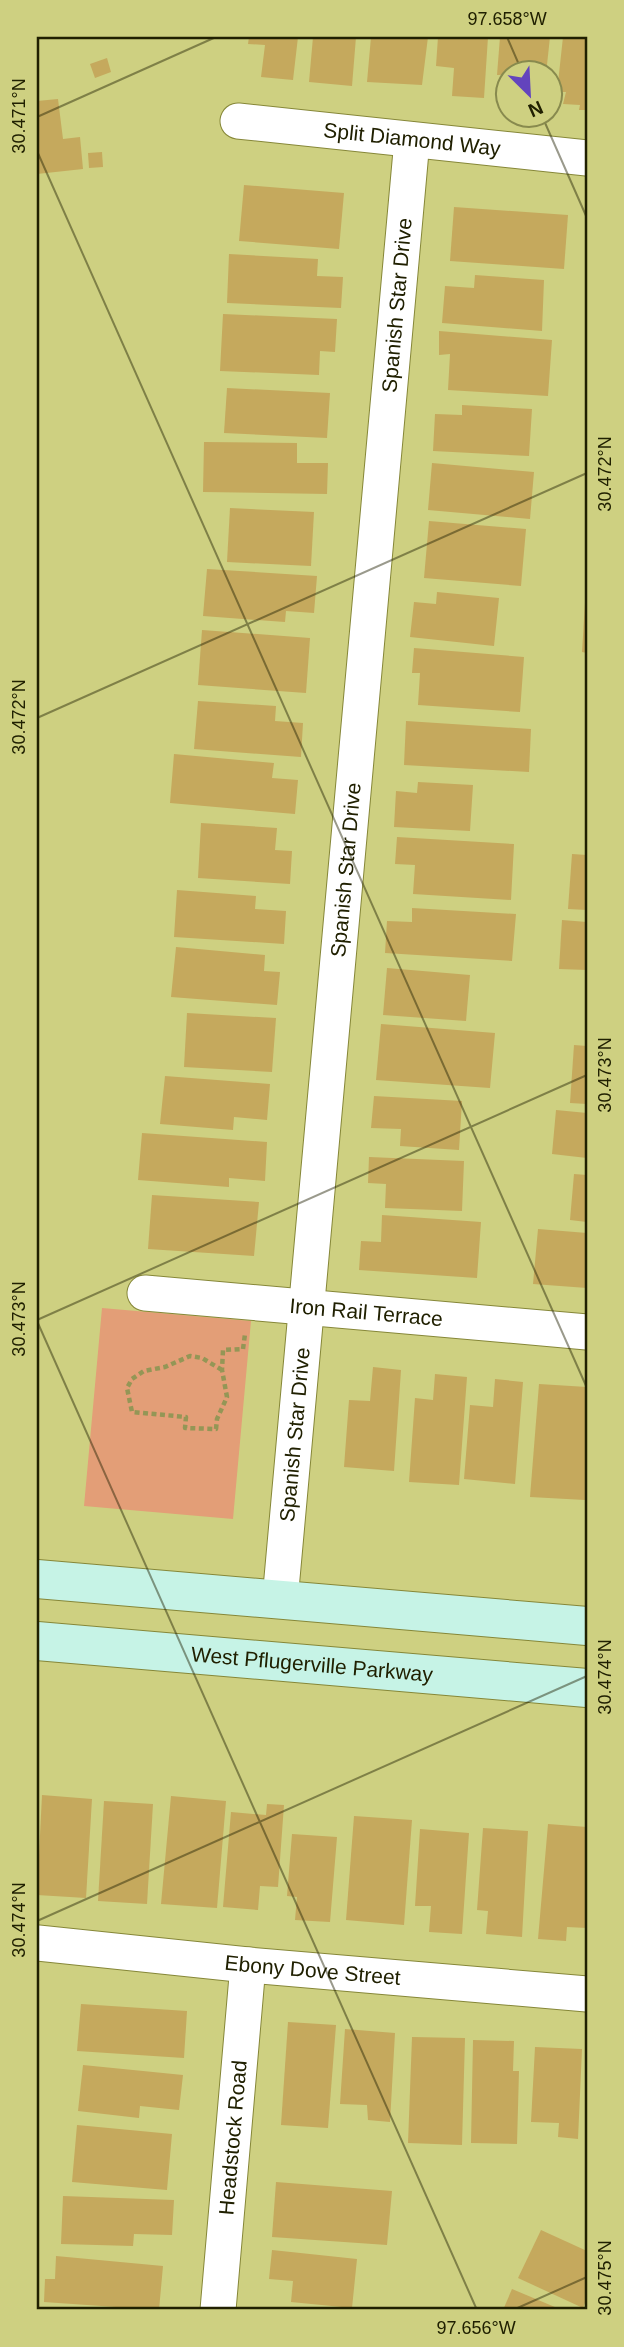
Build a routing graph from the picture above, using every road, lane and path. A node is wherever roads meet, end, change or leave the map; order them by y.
1 (238, 121) dead end
2 (412, 140) junction
3 (587, 158) edge
4 (145, 1293) dead end
5 (306, 1307) junction
6 (246, 1325) dead end
7 (587, 1332) edge
8 (222, 1370) junction
9 (37, 1579) edge
10 (279, 1600) junction
11 (587, 1626) edge
12 (37, 1641) edge
13 (587, 1688) edge
14 (38, 1943) edge
15 (248, 1965) junction
16 (587, 1994) edge
17 (218, 2310) edge

1 - 2 street, Split Diamond Way
2 - 3 street, Split Diamond Way
2 - 5 street, Spanish Star Drive
4 - 5 street, Iron Rail Terrace
5 - 7 street, Iron Rail Terrace
5 - 10 street, Spanish Star Drive
6 - 8 path
8 - 8 path
9 - 10 main road
10 - 11 main road
12 - 13 main road, West Pflugerville Parkway
14 - 15 street, Ebony Dove Street
15 - 16 street, Ebony Dove Street
15 - 17 street, Headstock Road

